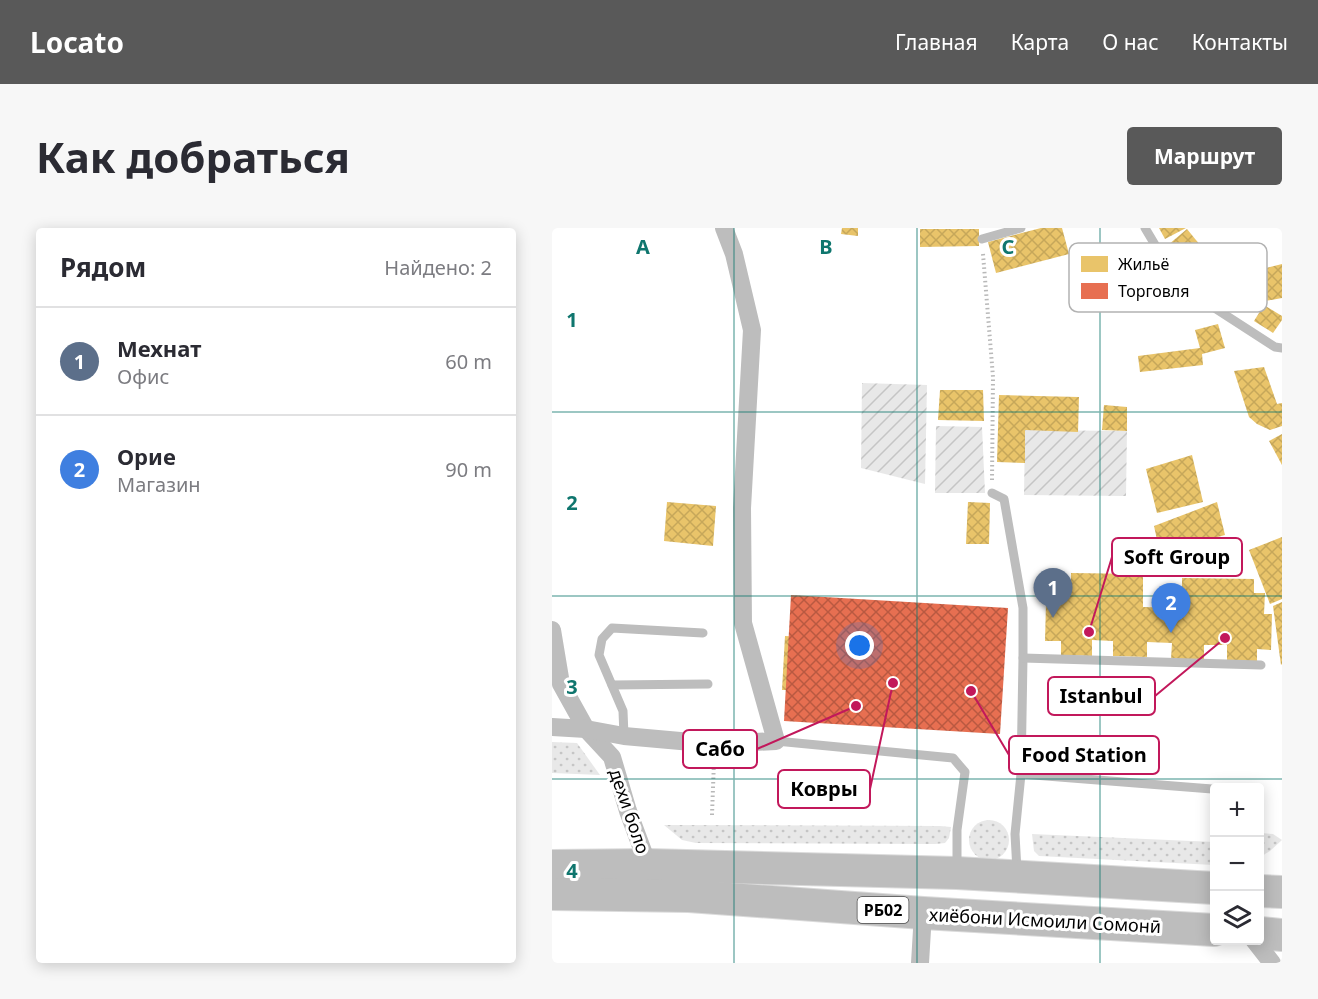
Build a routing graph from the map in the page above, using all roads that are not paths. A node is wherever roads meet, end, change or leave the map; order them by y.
1 (724, 228) edge
2 (1021, 228) edge
3 (1144, 228) edge
4 (982, 239) road end
5 (1153, 243) edge
6 (1221, 312) edge
7 (1282, 348) edge
8 (992, 492) road end
9 (552, 630) edge
10 (703, 633) dead end
11 (1023, 658) junction
12 (1261, 665) dead end
13 (708, 684) dead end
14 (612, 685) junction
15 (552, 727) edge
16 (586, 729) junction
17 (624, 736) junction
18 (776, 741) junction
19 (1021, 774) junction
20 (1210, 789) edge
21 (552, 854) edge
22 (648, 865) junction
23 (552, 866) edge
24 (594, 866) junction
25 (957, 873) junction
26 (1017, 876) junction
27 (1210, 888) edge
28 (1264, 891) edge
29 (1282, 892) edge
30 (552, 894) edge
31 (923, 913) junction
32 (1210, 930) edge
33 (1264, 933) edge
34 (1282, 935) edge
35 (1258, 945) edge
36 (920, 963) edge
37 (1272, 963) edge

1 - 18 street
2 - 4 lane
3 - 5 lane
6 - 7 lane
8 - 11 lane
9 - 16 street, дехи боло
10 - 14 lane
11 - 12 lane
11 - 19 lane
13 - 14 lane
14 - 17 lane
15 - 16 street
16 - 17 street
16 - 22 street, дехи боло
17 - 18 street
18 - 25 lane
19 - 20 lane
19 - 26 lane
21 - 24 highway, РБ02
22 - 24 highway, РБ02
22 - 25 highway, РБ02
23 - 24 highway, РБ02
25 - 26 highway, РБ02
26 - 27 highway, РБ02
28 - 29 highway
30 - 31 highway, хиёбони Исмоили Сомонӣ / РБ02
31 - 32 highway, хиёбони Исмоили Сомонӣ / РБ02
31 - 36 street
33 - 34 highway
35 - 37 street

